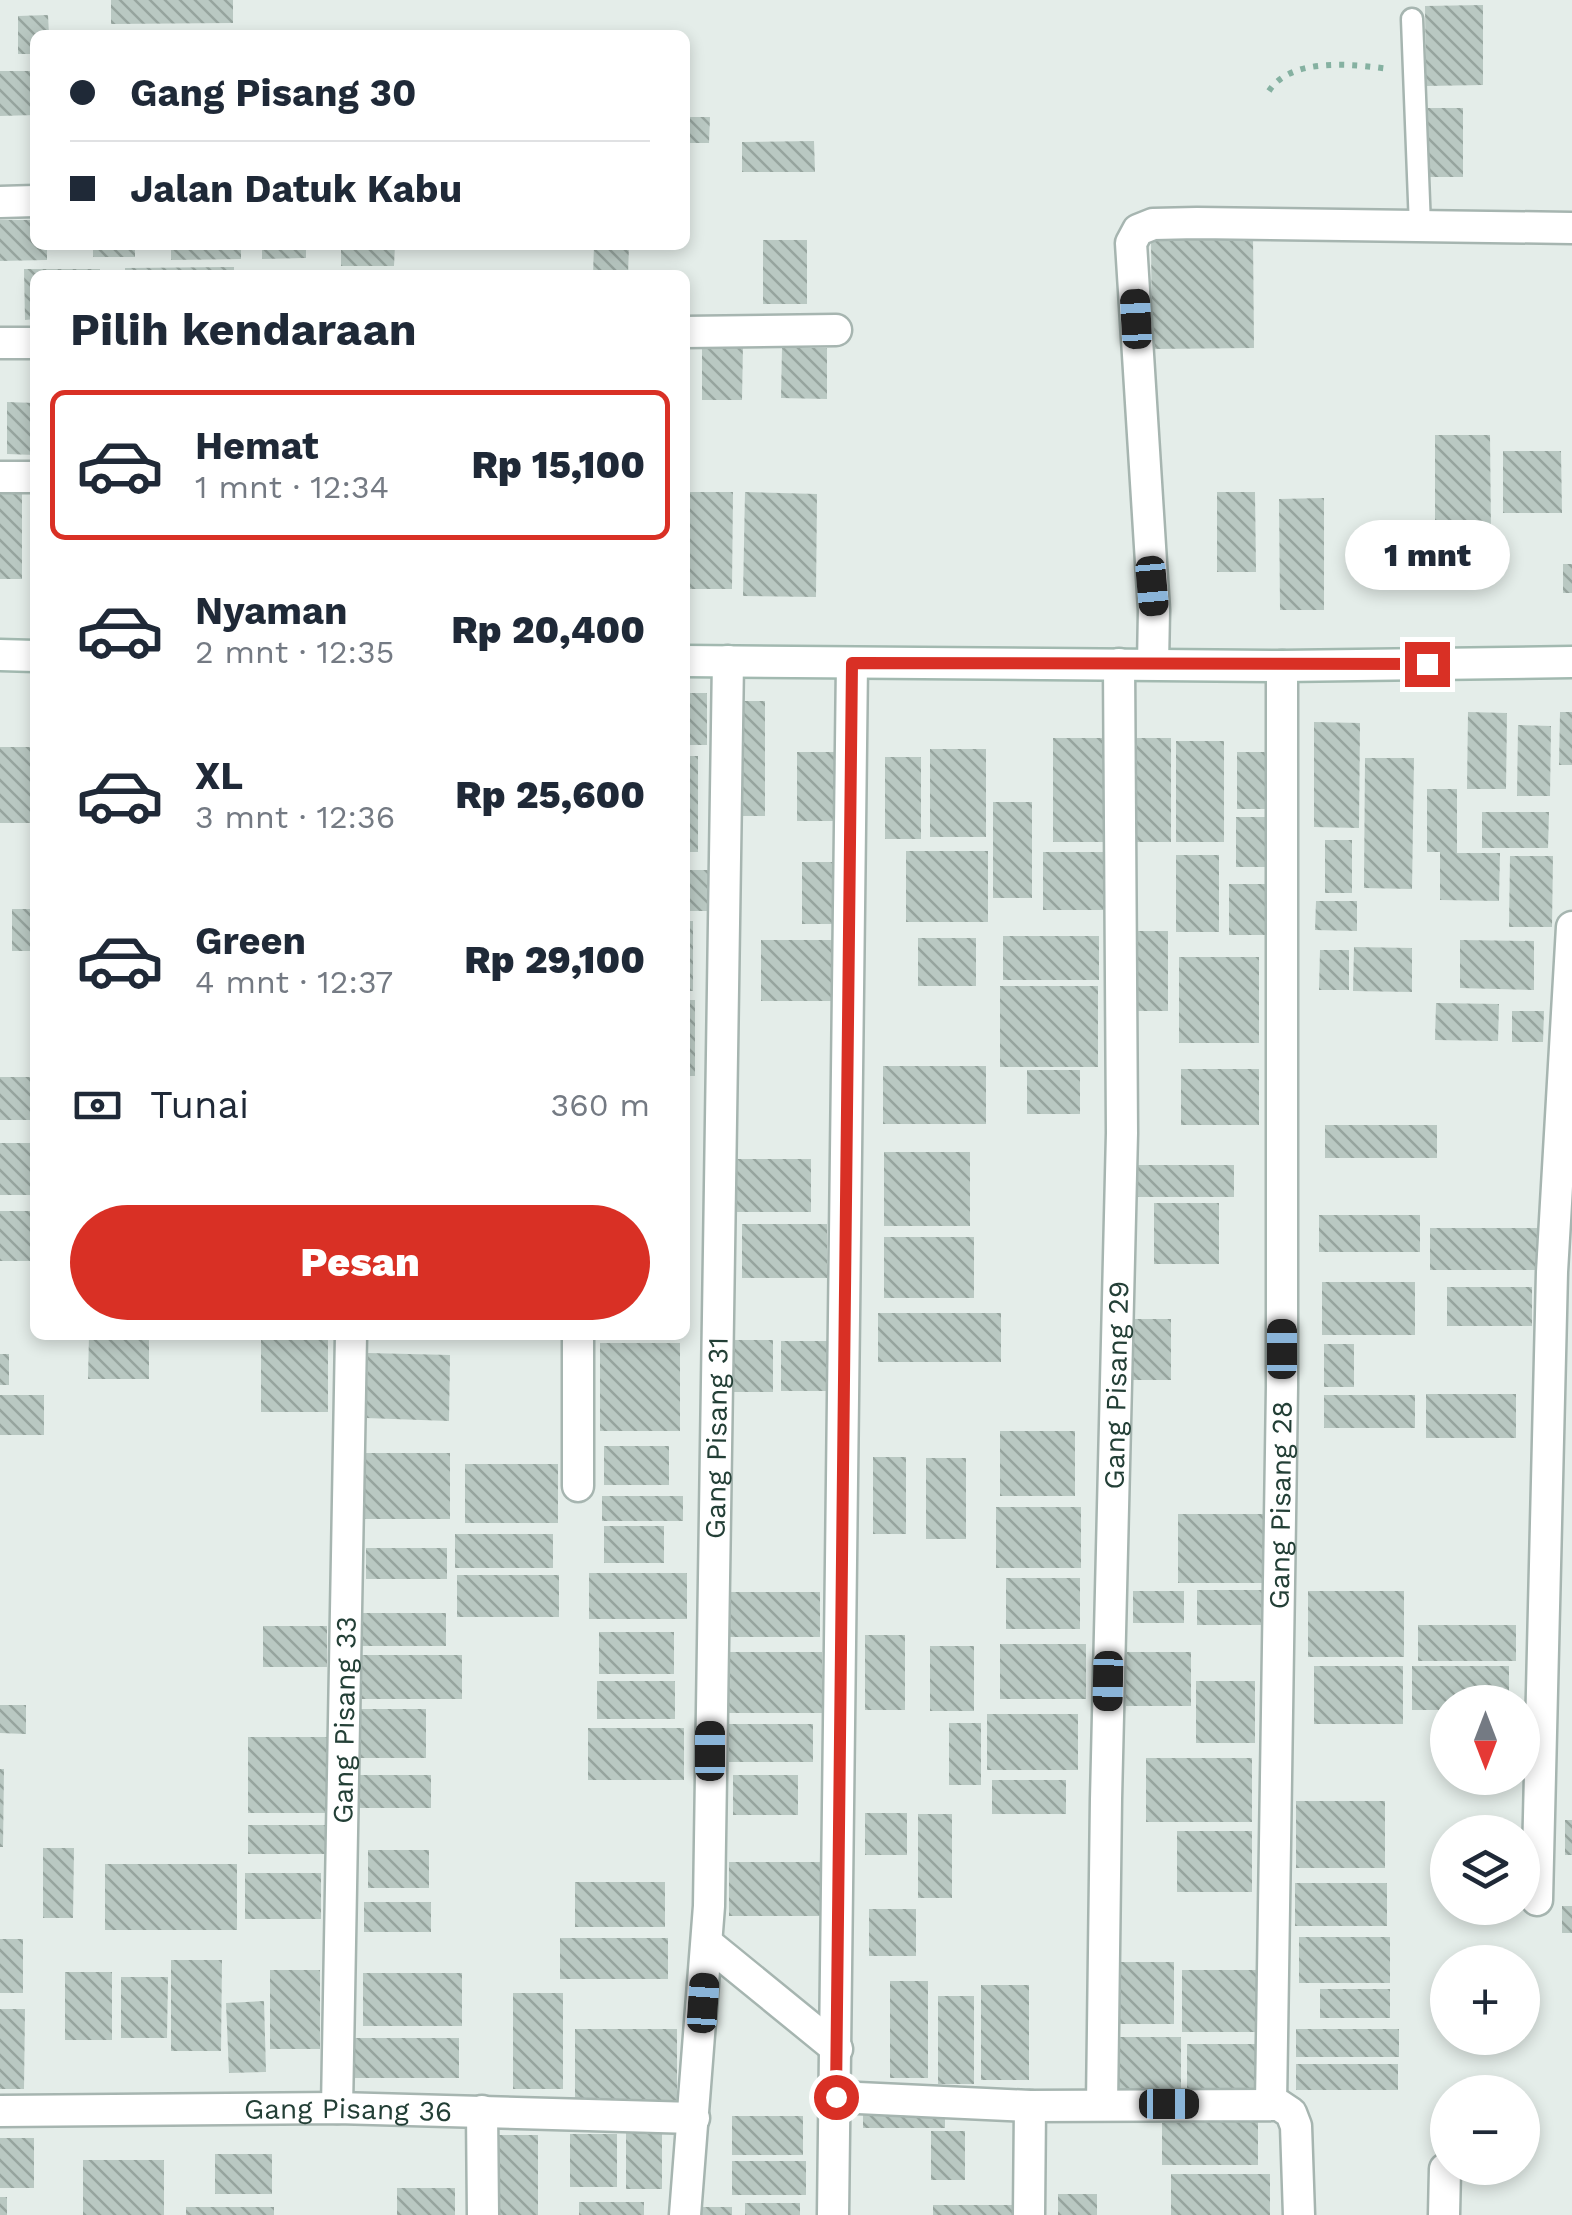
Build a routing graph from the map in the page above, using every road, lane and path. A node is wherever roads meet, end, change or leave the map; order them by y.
1 (1412, 19) dead end
2 (1413, 72) junction
3 (1269, 92) dead end
4 (30, 201) edge
5 (0, 202) edge
6 (1420, 227) junction
7 (1572, 228) edge
8 (836, 330) dead end
9 (690, 332) edge
10 (0, 343) edge
11 (30, 343) edge
12 (0, 477) edge
13 (30, 477) edge
14 (0, 656) edge
15 (30, 656) edge
16 (690, 661) edge
17 (728, 662) junction
18 (1572, 662) edge
19 (852, 663) junction
20 (1120, 664) junction
21 (1152, 664) junction
22 (1282, 666) junction
23 (1572, 926) edge
24 (351, 1340) edge
25 (578, 1340) edge
26 (578, 1486) dead end
27 (1539, 1815) edge
28 (706, 1943) junction
29 (836, 2049) junction
30 (836, 2097) junction
31 (1270, 2104) junction
32 (1102, 2105) junction
33 (1030, 2106) junction
34 (337, 2108) junction
35 (0, 2111) edge
36 (482, 2111) junction
37 (694, 2118) junction
38 (1445, 2185) edge
39 (483, 2215) edge
40 (685, 2215) edge
41 (832, 2215) edge
42 (1029, 2215) edge
43 (1299, 2215) edge
44 (1444, 2215) edge

1 - 2 lane
2 - 3 path
2 - 6 lane
4 - 5 street
6 - 7 street
6 - 21 street
8 - 9 street
10 - 11 street
12 - 13 street
14 - 15 street
16 - 17 street
17 - 19 street
17 - 28 street, Gang Pisang 31
18 - 22 street
19 - 20 street
19 - 29 street
20 - 21 street
20 - 32 street, Gang Pisang 29
21 - 22 street
22 - 31 street, Gang Pisang 28
23 - 27 street
24 - 34 street, Gang Pisang 33
25 - 26 street
28 - 29 street
28 - 37 street, Gang Pisang 31
29 - 30 street
30 - 33 street
30 - 41 street
31 - 32 street
31 - 43 street
32 - 33 street
33 - 42 street
34 - 35 street, Gang Pisang 36
34 - 36 street, Gang Pisang 36
36 - 37 street, Gang Pisang 36
36 - 39 street
37 - 40 street, Gang Pisang 31
38 - 44 street

